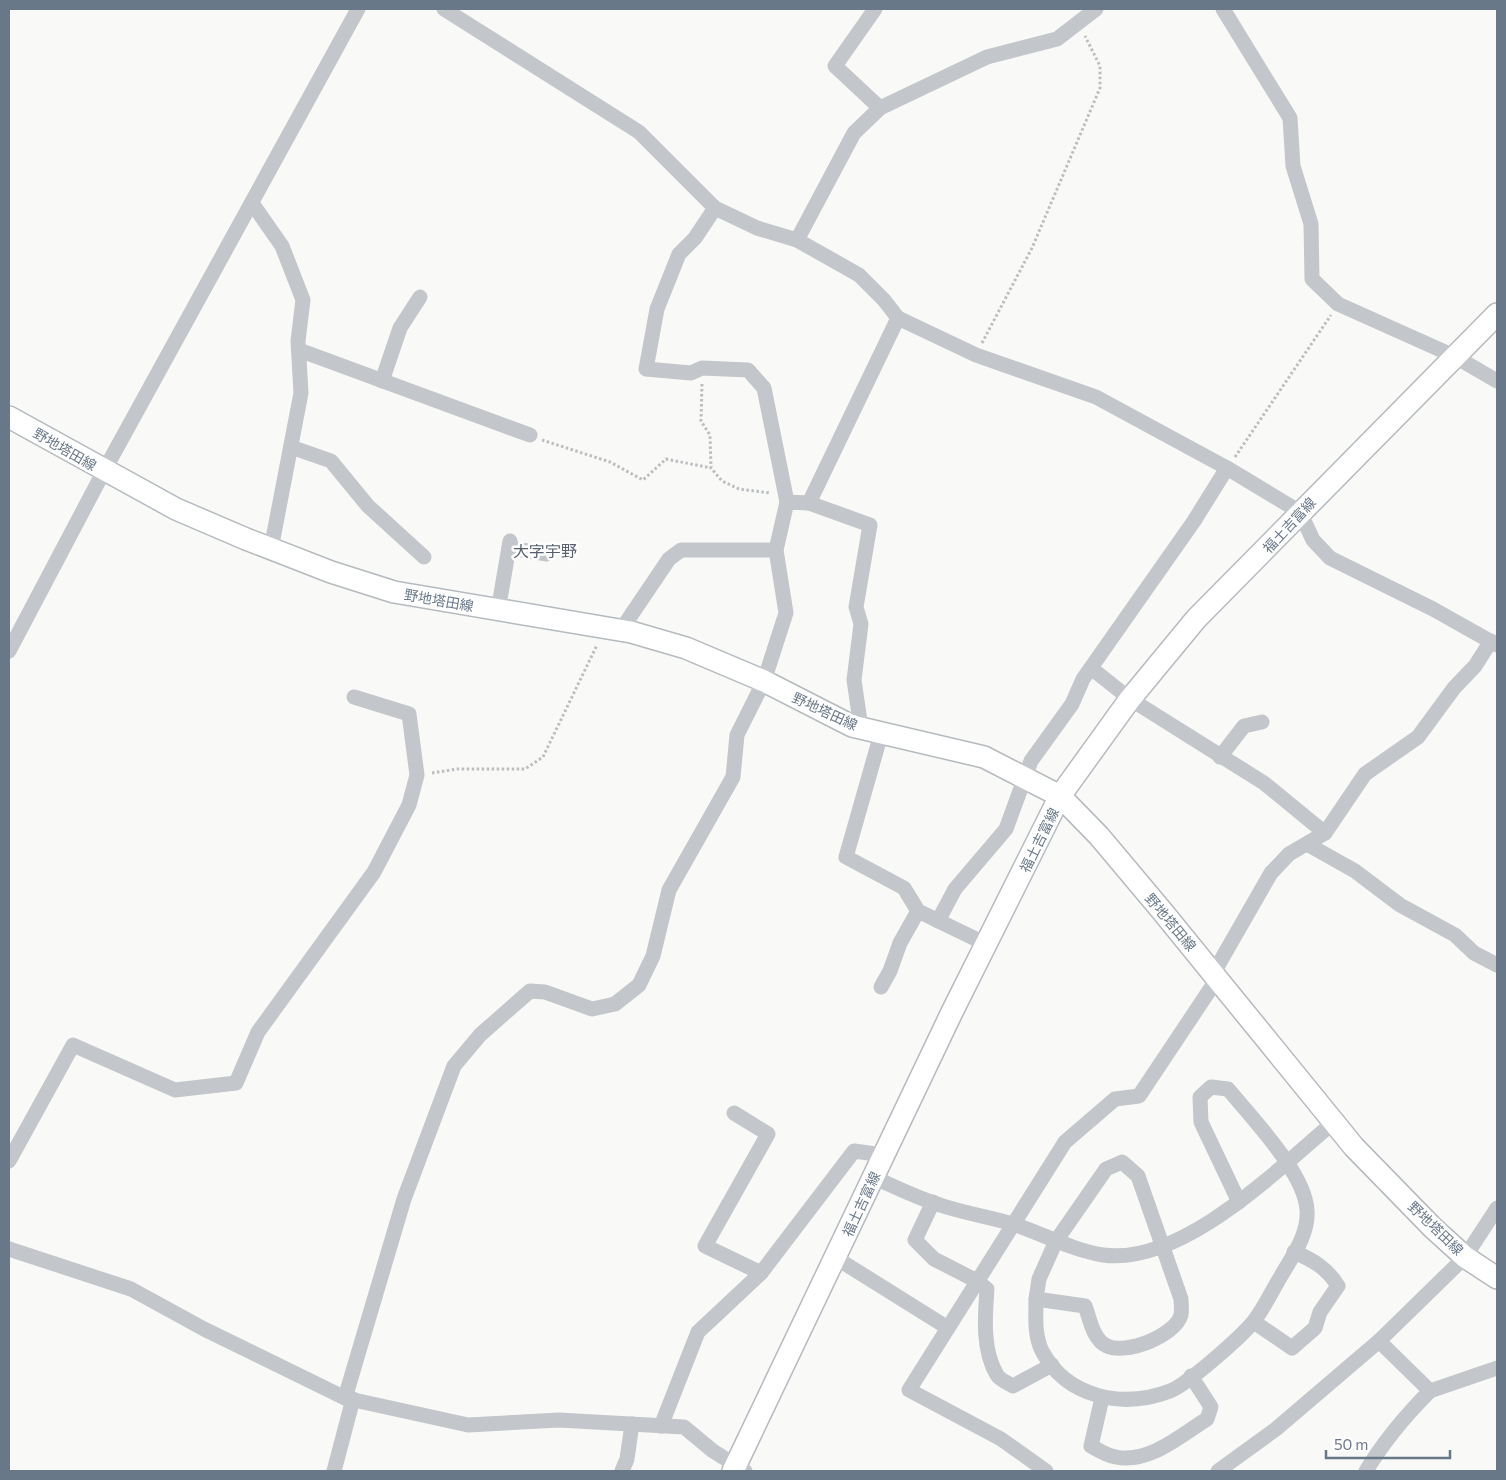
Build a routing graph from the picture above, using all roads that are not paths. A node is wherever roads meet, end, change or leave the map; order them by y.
1 (358, 9) edge
2 (444, 9) edge
3 (875, 9) edge
4 (1096, 9) edge
5 (1223, 9) edge
6 (880, 108) junction
7 (252, 203) junction
8 (715, 208) junction
9 (797, 240) junction
10 (420, 297) dead end
11 (1497, 314) edge
12 (898, 318) junction
13 (299, 350) junction
14 (1454, 356) junction
15 (382, 381) junction
16 (1497, 381) edge
17 (9, 418) edge
18 (530, 436) road end
19 (291, 447) junction
20 (1227, 468) junction
21 (104, 472) junction
22 (786, 498) junction
23 (809, 503) junction
24 (1300, 512) junction
25 (271, 549) junction
26 (776, 550) junction
27 (547, 554) dead end
28 (424, 557) dead end
29 (498, 610) junction
30 (613, 629) junction
31 (1494, 643) edge
32 (9, 651) edge
33 (1091, 668) junction
34 (764, 681) junction
35 (354, 697) dead end
36 (1130, 699) junction
37 (1262, 722) dead end
38 (871, 731) junction
39 (1220, 757) junction
40 (1026, 776) junction
41 (1060, 796) junction
42 (1325, 833) junction
43 (1307, 844) junction
44 (918, 912) junction
45 (938, 921) junction
46 (986, 944) junction
47 (1497, 965) edge
48 (1215, 977) junction
49 (881, 987) dead end
50 (734, 1113) dead end
51 (1334, 1122) junction
52 (884, 1155) junction
53 (9, 1160) edge
54 (1286, 1162) junction
55 (873, 1178) junction
56 (933, 1202) junction
57 (1239, 1202) junction
58 (1497, 1208) edge
59 (1013, 1224) junction
60 (1056, 1241) junction
61 (1163, 1246) junction
62 (9, 1249) edge
63 (1294, 1252) junction
64 (1465, 1257) junction
65 (836, 1258) junction
66 (761, 1273) junction
67 (1497, 1278) edge
68 (977, 1281) junction
69 (1036, 1299) junction
70 (1254, 1322) junction
71 (948, 1328) junction
72 (1379, 1341) junction
73 (1052, 1365) junction
74 (1497, 1368) edge
75 (1191, 1376) junction
76 (1430, 1391) junction
77 (349, 1398) junction
78 (1102, 1398) junction
79 (632, 1424) junction
80 (661, 1426) junction
81 (738, 1469) edge
82 (334, 1471) edge
83 (622, 1471) edge
84 (1046, 1471) edge
85 (1218, 1471) edge
86 (1366, 1471) edge

1 - 7 street
2 - 8 street
3 - 6 street
4 - 6 street
5 - 14 street
6 - 9 street
7 - 13 street
7 - 21 street
8 - 9 street
8 - 22 street
9 - 12 street
10 - 15 street
11 - 14 main road, 福土吉富線
12 - 20 street
12 - 23 street
13 - 15 street
13 - 19 street
14 - 16 street
14 - 24 main road, 福土吉富線
15 - 18 street
17 - 21 main road, 野地塔田線
19 - 25 street
19 - 28 street
20 - 24 street
20 - 33 street
21 - 25 main road, 野地塔田線
21 - 32 street
22 - 23 street
22 - 26 street
23 - 38 street
24 - 31 street
24 - 36 main road, 福土吉富線
25 - 29 main road, 野地塔田線
26 - 30 street
26 - 34 street
27 - 29 street
29 - 30 main road, 野地塔田線
30 - 34 main road, 野地塔田線
31 - 42 street
33 - 36 street
33 - 40 street
34 - 38 main road, 野地塔田線
34 - 77 street
35 - 53 street
36 - 39 street
36 - 41 main road, 福土吉富線
37 - 39 street
38 - 40 main road, 野地塔田線
38 - 44 street
39 - 42 street
40 - 41 main road, 野地塔田線
40 - 45 street
41 - 46 main road, 福土吉富線
41 - 48 main road, 野地塔田線
42 - 43 street
43 - 47 street
43 - 48 street
44 - 45 street
44 - 49 street
45 - 46 street
46 - 52 main road, 福土吉富線
48 - 51 main road, 野地塔田線
48 - 59 street
50 - 66 street
51 - 54 street
51 - 64 main road, 野地塔田線
52 - 55 main road, 福土吉富線
52 - 66 street
54 - 57 street
54 - 57 street
54 - 63 street
55 - 56 street
55 - 65 main road, 福土吉富線
56 - 59 street
56 - 68 street
57 - 61 street
58 - 64 street
59 - 60 street
59 - 68 street
60 - 61 street
60 - 61 street
60 - 69 street
61 - 69 street
62 - 77 street
63 - 70 street
63 - 70 street
64 - 67 main road, 野地塔田線
64 - 72 street
65 - 71 street
65 - 81 main road, 福土吉富線
66 - 80 street
68 - 71 street
68 - 73 street
69 - 73 street
70 - 75 street
71 - 84 street
72 - 76 street
72 - 85 street
73 - 78 street
74 - 76 street
75 - 78 street
75 - 78 street
76 - 86 street
77 - 79 street
77 - 82 street
79 - 80 street
79 - 83 street
80 - 81 street

